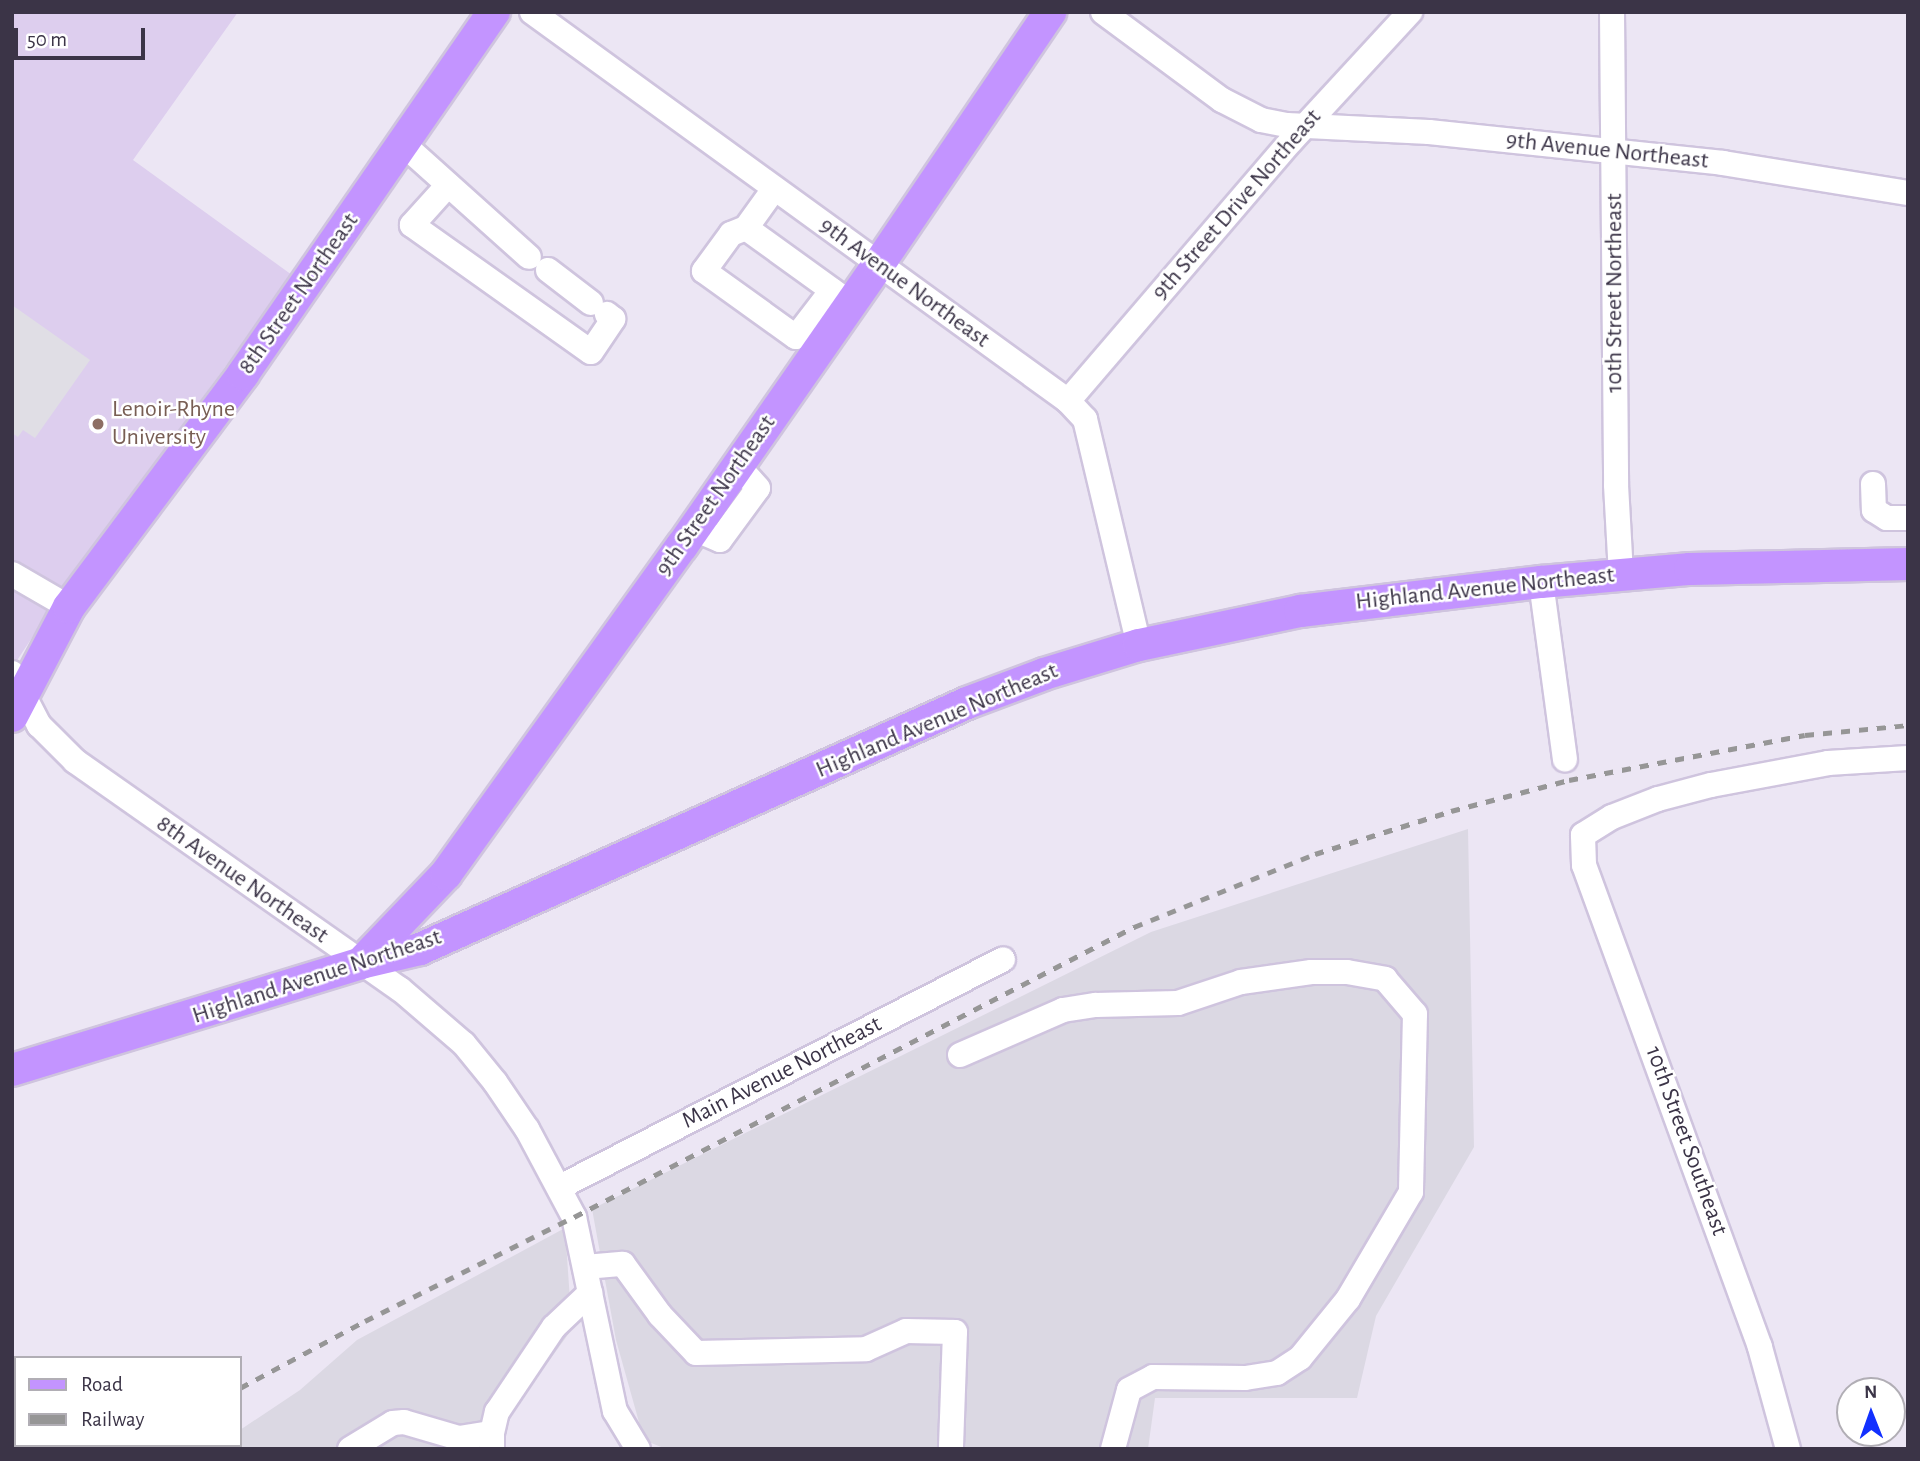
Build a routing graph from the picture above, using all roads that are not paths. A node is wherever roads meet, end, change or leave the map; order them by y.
1 (494, 12) edge
2 (532, 12) edge
3 (1050, 12) edge
4 (1103, 12) edge
5 (1410, 12) edge
6 (1612, 12) edge
7 (1305, 127) junction
8 (403, 144) junction
9 (1614, 151) junction
10 (448, 185) junction
11 (774, 189) junction
12 (1908, 194) edge
13 (746, 228) junction
14 (879, 264) junction
15 (842, 297) junction
16 (1068, 401) junction
17 (1873, 484) dead end
18 (1908, 519) edge
19 (1908, 564) edge
20 (12, 574) edge
21 (1621, 574) junction
22 (1541, 582) junction
23 (69, 607) junction
24 (1139, 645) junction
25 (15, 694) edge
26 (1908, 758) edge
27 (1565, 760) dead end
28 (1003, 959) dead end
29 (361, 963) junction
30 (960, 1055) dead end
31 (12, 1070) edge
32 (560, 1187) junction
33 (585, 1267) junction
34 (590, 1293) junction
35 (436, 1441) edge
36 (492, 1441) edge
37 (350, 1449) edge
38 (638, 1449) edge
39 (951, 1449) edge
40 (1113, 1449) edge
41 (1788, 1449) edge

1 - 8 main road, 8th Street Northeast
2 - 11 street, 9th Avenue Northeast
3 - 14 main road, 9th Street Northeast
4 - 7 street, 9th Avenue Northeast
5 - 7 street, 9th Street Drive Northeast
6 - 9 street, 10th Street Northeast
7 - 9 street, 9th Avenue Northeast
7 - 16 street, 9th Street Drive Northeast
8 - 10 street
8 - 23 main road, 8th Street Northeast
9 - 12 street, 9th Avenue Northeast
9 - 21 street, 10th Street Northeast
10 - 10 street
11 - 13 street
11 - 14 street, 9th Avenue Northeast
13 - 15 street
13 - 15 street
14 - 15 main road, 9th Street Northeast
14 - 16 street, 9th Avenue Northeast
15 - 29 main road, 9th Street Northeast
16 - 24 street, 9th Avenue Northeast
17 - 18 street
19 - 21 main road, Highland Avenue Northeast
20 - 23 street
21 - 22 main road, Highland Avenue Northeast
22 - 24 main road, Highland Avenue Northeast
22 - 27 street
23 - 25 main road, 8th Street Northeast
24 - 29 main road, Highland Avenue Northeast
25 - 29 street, 8th Avenue Northeast
26 - 41 street, 10th Street Southeast
28 - 32 street, Main Avenue Northeast
29 - 31 main road, Highland Avenue Northeast
29 - 32 street, 8th Avenue Northeast
30 - 40 street
32 - 33 street, 8th Avenue Northeast
33 - 34 street, 8th Avenue Northeast
33 - 39 street
34 - 36 street
34 - 38 street, 8th Avenue Northeast
35 - 36 street
35 - 37 street

